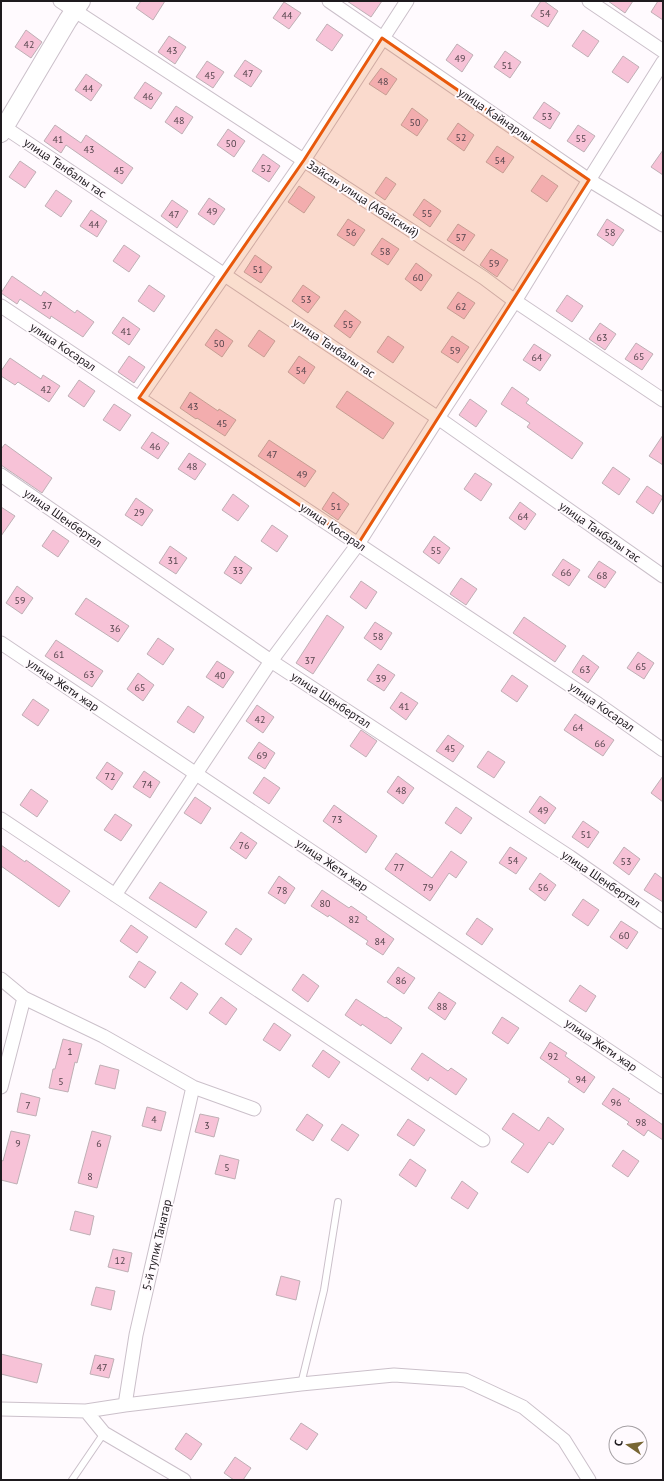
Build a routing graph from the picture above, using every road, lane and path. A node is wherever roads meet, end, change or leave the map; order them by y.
1 (329, 1) edge
2 (407, 1) edge
3 (589, 1) edge
4 (72, 4) edge
5 (382, 38) junction
6 (663, 51) edge
7 (663, 62) edge
8 (2, 128) edge
9 (304, 160) junction
10 (589, 180) junction
11 (663, 225) edge
12 (225, 275) junction
13 (515, 301) junction
14 (1, 306) edge
15 (139, 398) junction
16 (663, 400) edge
17 (438, 418) junction
18 (1, 475) edge
19 (358, 544) junction
20 (663, 576) edge
21 (1, 643) edge
22 (271, 661) junction
23 (663, 750) edge
24 (196, 773) junction
25 (1, 819) edge
26 (115, 895) junction
27 (663, 922) edge
28 (1, 979) edge
29 (24, 998) junction
30 (1, 1087) edge
31 (193, 1087) junction
32 (663, 1087) edge
33 (254, 1109) dead end
34 (483, 1140) dead end
35 (338, 1202) dead end
36 (302, 1384) junction
37 (124, 1405) junction
38 (1, 1409) edge
39 (86, 1410) junction
40 (104, 1433) junction
41 (72, 1480) edge
42 (184, 1480) edge
43 (590, 1480) edge

1 - 5 street, улица Кайнарлы
2 - 5 street
3 - 6 street
4 - 8 street
4 - 9 street, Зайсан улица (Абайский)
5 - 9 street
5 - 10 street, улица Кайнарлы
7 - 10 street
8 - 12 street, улица Танбалы тас
9 - 12 street
9 - 13 street, Зайсан улица (Абайский)
10 - 11 street, улица Кайнарлы
10 - 13 street
12 - 15 street
12 - 17 street, улица Танбалы тас
13 - 16 street, Зайсан улица (Абайский)
13 - 17 street
14 - 15 street, улица Косарал
15 - 19 street, улица Косарал
17 - 19 street
17 - 20 street, улица Танбалы тас
18 - 22 street, улица Шенбертал
19 - 22 street
19 - 23 street, улица Косарал
21 - 24 street, улица Жети жар
22 - 24 street
22 - 27 street, улица Шенбертал
24 - 26 street
24 - 32 street, улица Жети жар
25 - 26 street
26 - 34 street
28 - 29 street
29 - 30 street
29 - 31 street
31 - 33 street
31 - 37 street, 5-й тупик Танатар
35 - 36 lane
36 - 37 street
36 - 43 street
37 - 39 street
38 - 39 street
39 - 40 street
40 - 41 lane
40 - 42 street

